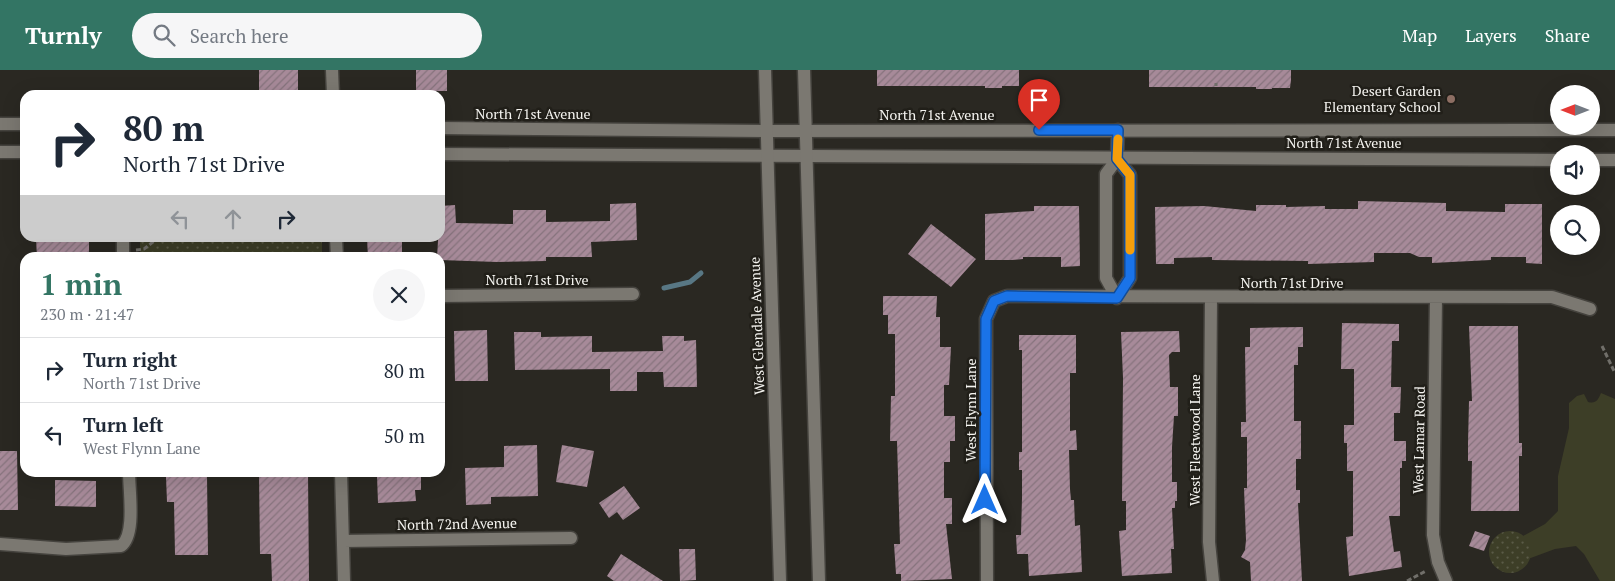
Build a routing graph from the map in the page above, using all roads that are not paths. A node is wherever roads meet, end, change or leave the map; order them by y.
1 (332, 70) edge
2 (765, 70) edge
3 (804, 70) edge
4 (332, 90) edge
5 (0, 124) edge
6 (20, 124) edge
7 (445, 128) edge
8 (806, 130) junction
9 (1118, 130) junction
10 (1615, 130) edge
11 (766, 131) junction
12 (0, 152) edge
13 (20, 152) edge
14 (445, 154) edge
15 (767, 156) junction
16 (806, 157) junction
17 (1117, 159) junction
18 (1550, 160) edge
19 (1600, 160) edge
20 (1615, 160) edge
21 (633, 294) dead end
22 (445, 296) edge
23 (1436, 296) junction
24 (1117, 298) junction
25 (1211, 298) junction
26 (994, 301) joint
27 (1590, 309) dead end
28 (129, 477) edge
29 (341, 477) edge
30 (571, 538) dead end
31 (343, 541) junction
32 (0, 544) edge
33 (344, 581) edge
34 (780, 581) edge
35 (818, 581) edge
36 (987, 581) edge
37 (1213, 581) edge
38 (1446, 581) edge

1 - 4 street
2 - 11 street, West Glendale Avenue
3 - 8 street
5 - 6 street
7 - 11 street, North 71st Avenue
8 - 9 street, North 71st Avenue
8 - 11 street, North 71st Avenue
8 - 16 street
9 - 10 street, North 71st Avenue
9 - 17 street
11 - 15 street, West Glendale Avenue
12 - 13 street
14 - 15 street, North 71st Avenue
15 - 16 street, North 71st Avenue
15 - 34 street, West Glendale Avenue
16 - 17 street, North 71st Avenue
16 - 35 street
17 - 18 street, North 71st Avenue
17 - 24 street
17 - 24 street
19 - 20 street
21 - 22 street, North 71st Drive
23 - 25 street, North 71st Drive
23 - 27 street, North 71st Drive
23 - 38 street, West Lamar Road
24 - 25 street, North 71st Drive
24 - 26 street, North 71st Drive
25 - 37 street, West Fleetwood Lane
26 - 36 street, West Flynn Lane
28 - 32 street
29 - 31 street
30 - 31 street, North 72nd Avenue
31 - 33 street

